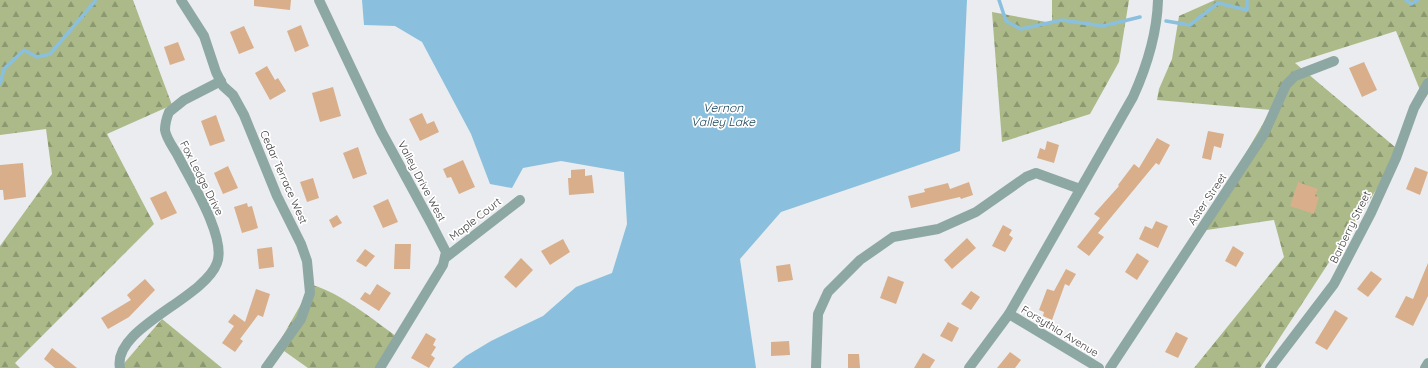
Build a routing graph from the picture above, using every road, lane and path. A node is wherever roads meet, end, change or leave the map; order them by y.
1 (181, 0) edge
2 (319, 0) edge
3 (1158, 0) edge
4 (1334, 61) dead end
5 (221, 81) junction
6 (1428, 83) edge
7 (1080, 189) junction
8 (520, 200) dead end
9 (445, 258) junction
10 (1009, 314) junction
11 (1428, 363) edge
12 (120, 368) edge
13 (266, 368) edge
14 (380, 368) edge
15 (816, 368) edge
16 (969, 368) edge
17 (1098, 368) edge
18 (1110, 368) edge
19 (1270, 368) edge
20 (1425, 368) edge

1 - 5 street, Cedar Terrace West
2 - 9 street, Valley Drive West
3 - 7 street
4 - 18 street, Aster Street
5 - 12 street, Fox Ledge Drive
5 - 13 street, Cedar Terrace West
6 - 19 street, Barberry Street
7 - 10 street
7 - 15 street
8 - 9 street, Maple Court
9 - 14 street
10 - 16 street
10 - 17 street, Forsythia Avenue
11 - 20 street

